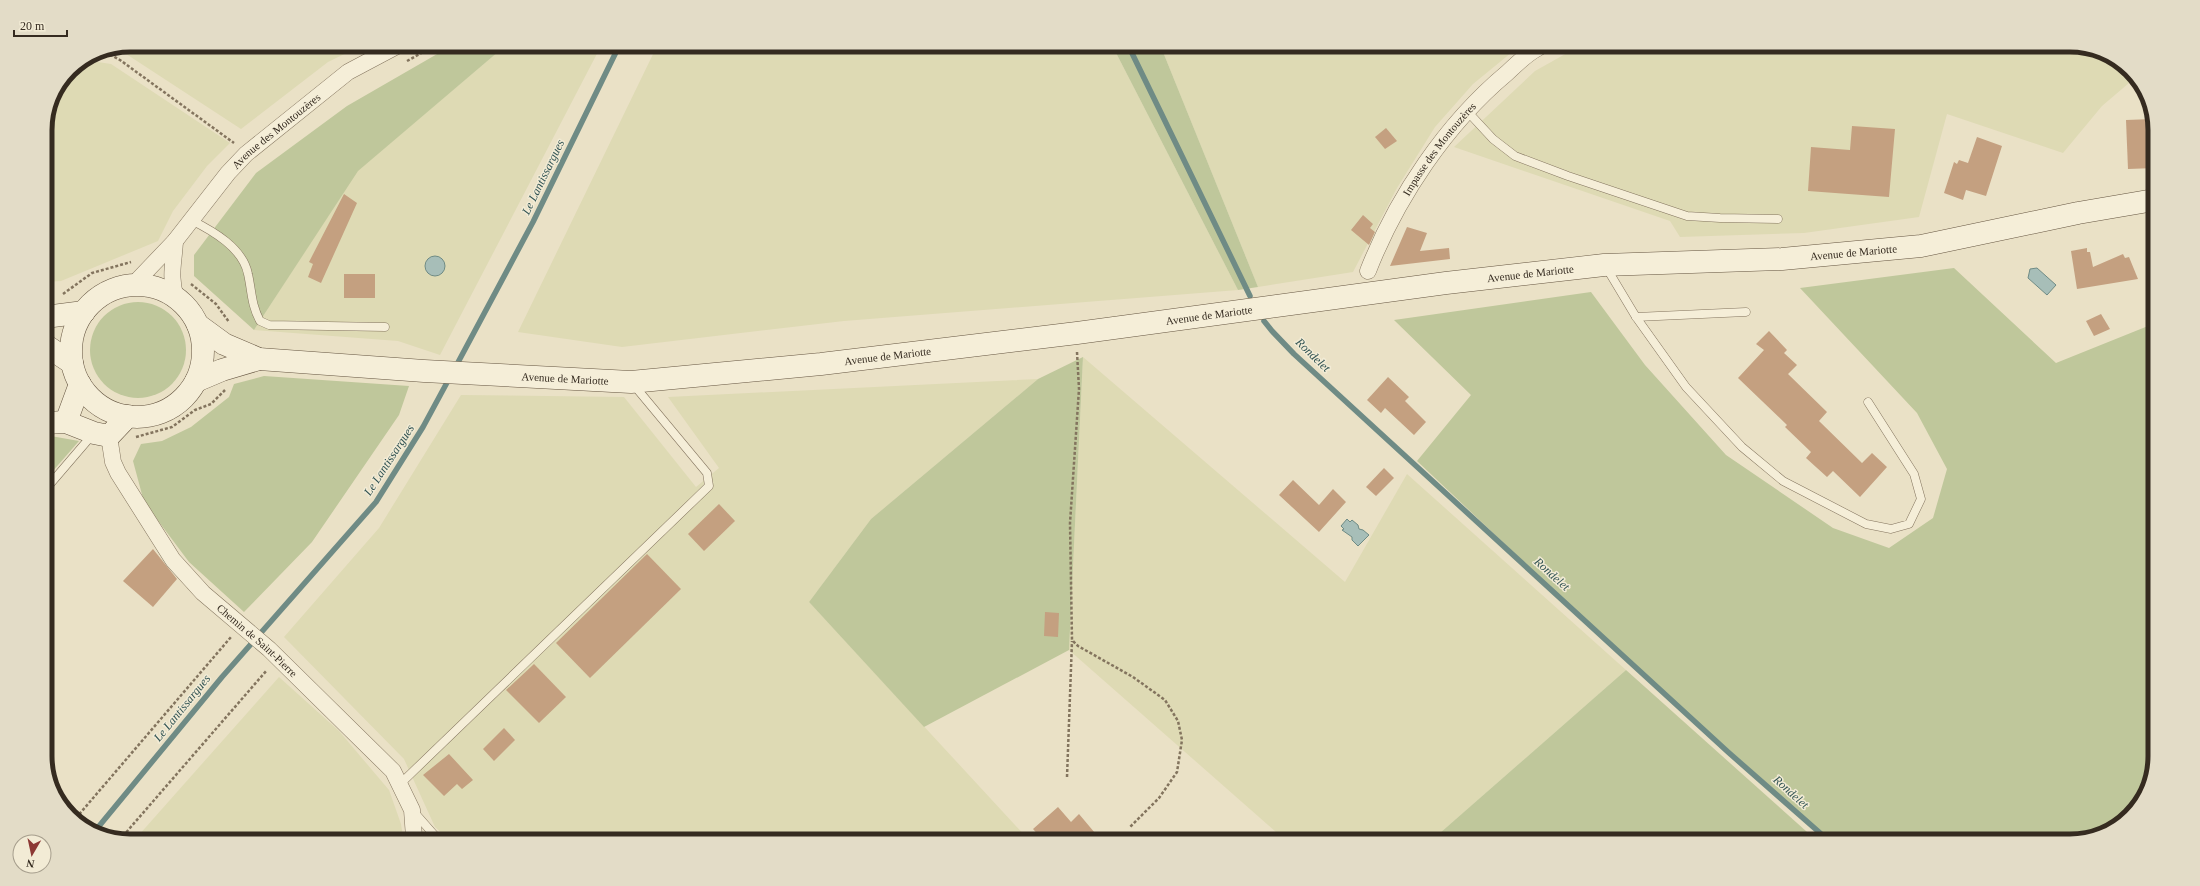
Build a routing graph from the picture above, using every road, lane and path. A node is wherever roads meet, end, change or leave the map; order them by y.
1 (386, 52) edge
2 (423, 52) edge
3 (1533, 52) edge
4 (110, 55) edge
5 (400, 64) dead end
6 (1467, 111) junction
7 (246, 154) junction
8 (2148, 201) edge
9 (1778, 218) dead end
10 (191, 220) junction
11 (175, 241) junction
12 (137, 260) dead end
13 (1604, 265) junction
14 (1368, 271) dead end
15 (133, 285) junction
16 (181, 288) junction
17 (60, 296) dead end
18 (84, 312) junction
19 (1746, 312) dead end
20 (52, 316) edge
21 (1636, 317) junction
22 (198, 325) junction
23 (385, 327) dead end
24 (1076, 333) junction
25 (224, 344) junction
26 (52, 350) edge
27 (259, 359) junction
28 (72, 363) junction
29 (222, 370) junction
30 (196, 381) junction
31 (631, 382) junction
32 (80, 384) junction
33 (1868, 402) dead end
34 (128, 416) junction
35 (56, 422) edge
36 (104, 437) junction
37 (52, 484) edge
38 (244, 626) junction
39 (1072, 640) junction
40 (273, 653) junction
41 (1067, 777) dead end
42 (399, 784) junction
43 (412, 810) junction
44 (79, 815) edge
45 (1130, 827) dead end
46 (125, 834) edge
47 (414, 834) edge
48 (433, 834) edge

1 - 7 street, Avenue des Montouzères
2 - 5 path
3 - 6 street, Impasse des Montouzères
4 - 7 path
6 - 9 lane
6 - 14 street, Impasse des Montouzères
7 - 10 street, Avenue des Montouzères
8 - 13 main road, Avenue de Mariotte
10 - 11 street, Avenue des Montouzères
10 - 23 lane
11 - 15 street, Avenue des Montouzères
11 - 16 street, Avenue des Montouzères
12 - 17 path
13 - 21 lane
13 - 24 main road, Avenue de Mariotte
15 - 16 main road
15 - 18 main road
16 - 22 main road
16 - 25 path
18 - 20 main road
18 - 28 main road
19 - 21 lane
21 - 33 lane
22 - 25 main road, Avenue de Mariotte
22 - 30 main road
24 - 31 main road, Avenue de Mariotte
24 - 39 path
25 - 27 main road, Avenue de Mariotte
26 - 28 main road
27 - 29 main road, Avenue de Mariotte
27 - 31 main road, Avenue de Mariotte
28 - 32 main road
29 - 30 main road, Avenue de Mariotte
29 - 36 path
30 - 34 main road
31 - 42 lane
32 - 34 main road
32 - 35 main road
34 - 36 main road
35 - 36 main road
36 - 37 lane
36 - 38 street, Chemin de Saint-Pierre
38 - 40 street, Chemin de Saint-Pierre
38 - 44 path
39 - 41 path
39 - 45 path
40 - 42 street, Chemin de Saint-Pierre
40 - 46 path
42 - 43 street, Chemin de Saint-Pierre
43 - 47 street, Chemin de Saint-Pierre
43 - 48 lane

